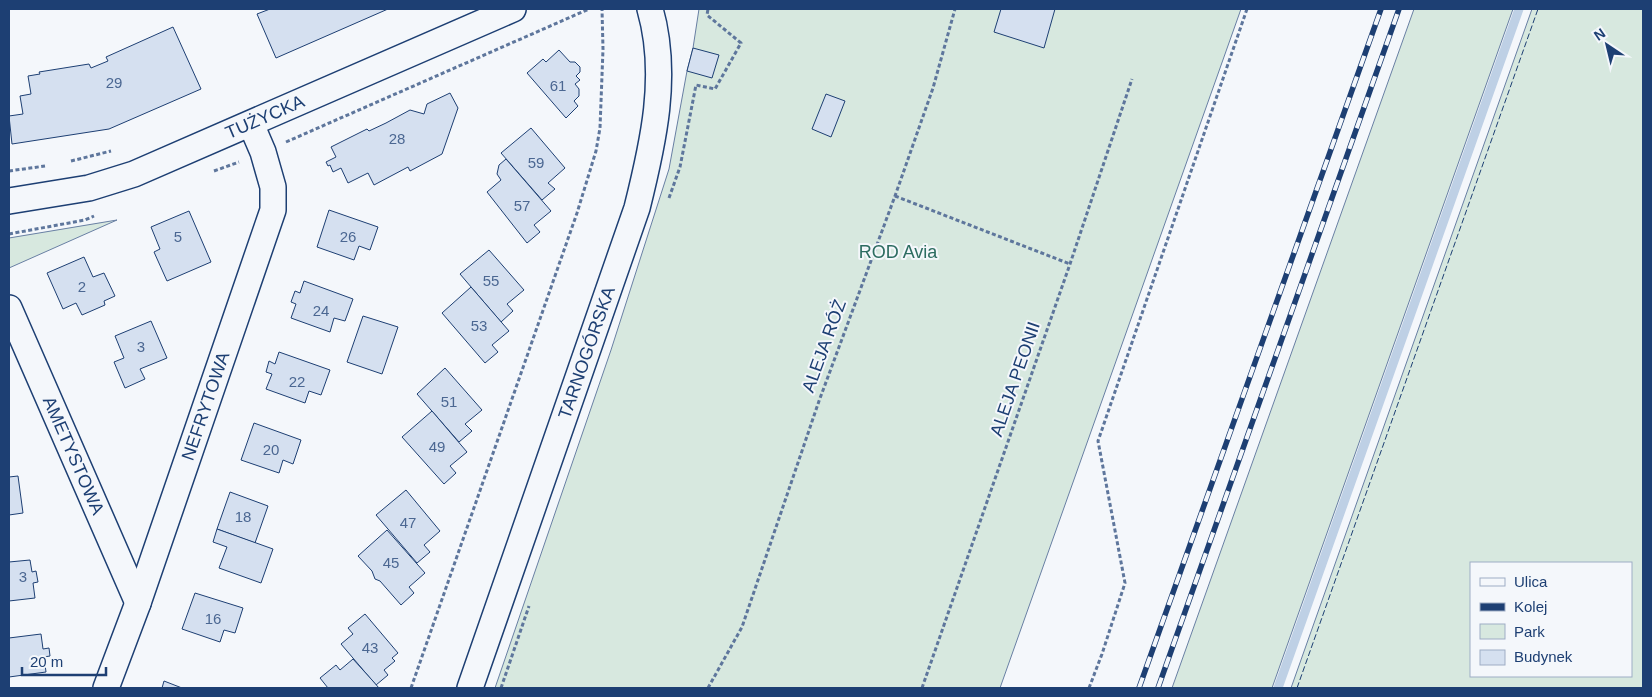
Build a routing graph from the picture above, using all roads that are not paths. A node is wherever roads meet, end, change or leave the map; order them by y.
1 (514, 9) edge
2 (650, 9) edge
3 (251, 124) junction
4 (9, 202) edge
5 (9, 308) edge
6 (138, 602) junction
7 (106, 688) edge
8 (470, 688) edge

1 - 3 street, TUŻYCKA
2 - 8 street, TARNOGÓRSKA
3 - 4 street, TUŻYCKA
3 - 6 street, NEFRYTOWA
5 - 6 street, AMETYSTOWA
6 - 7 street, NEFRYTOWA

